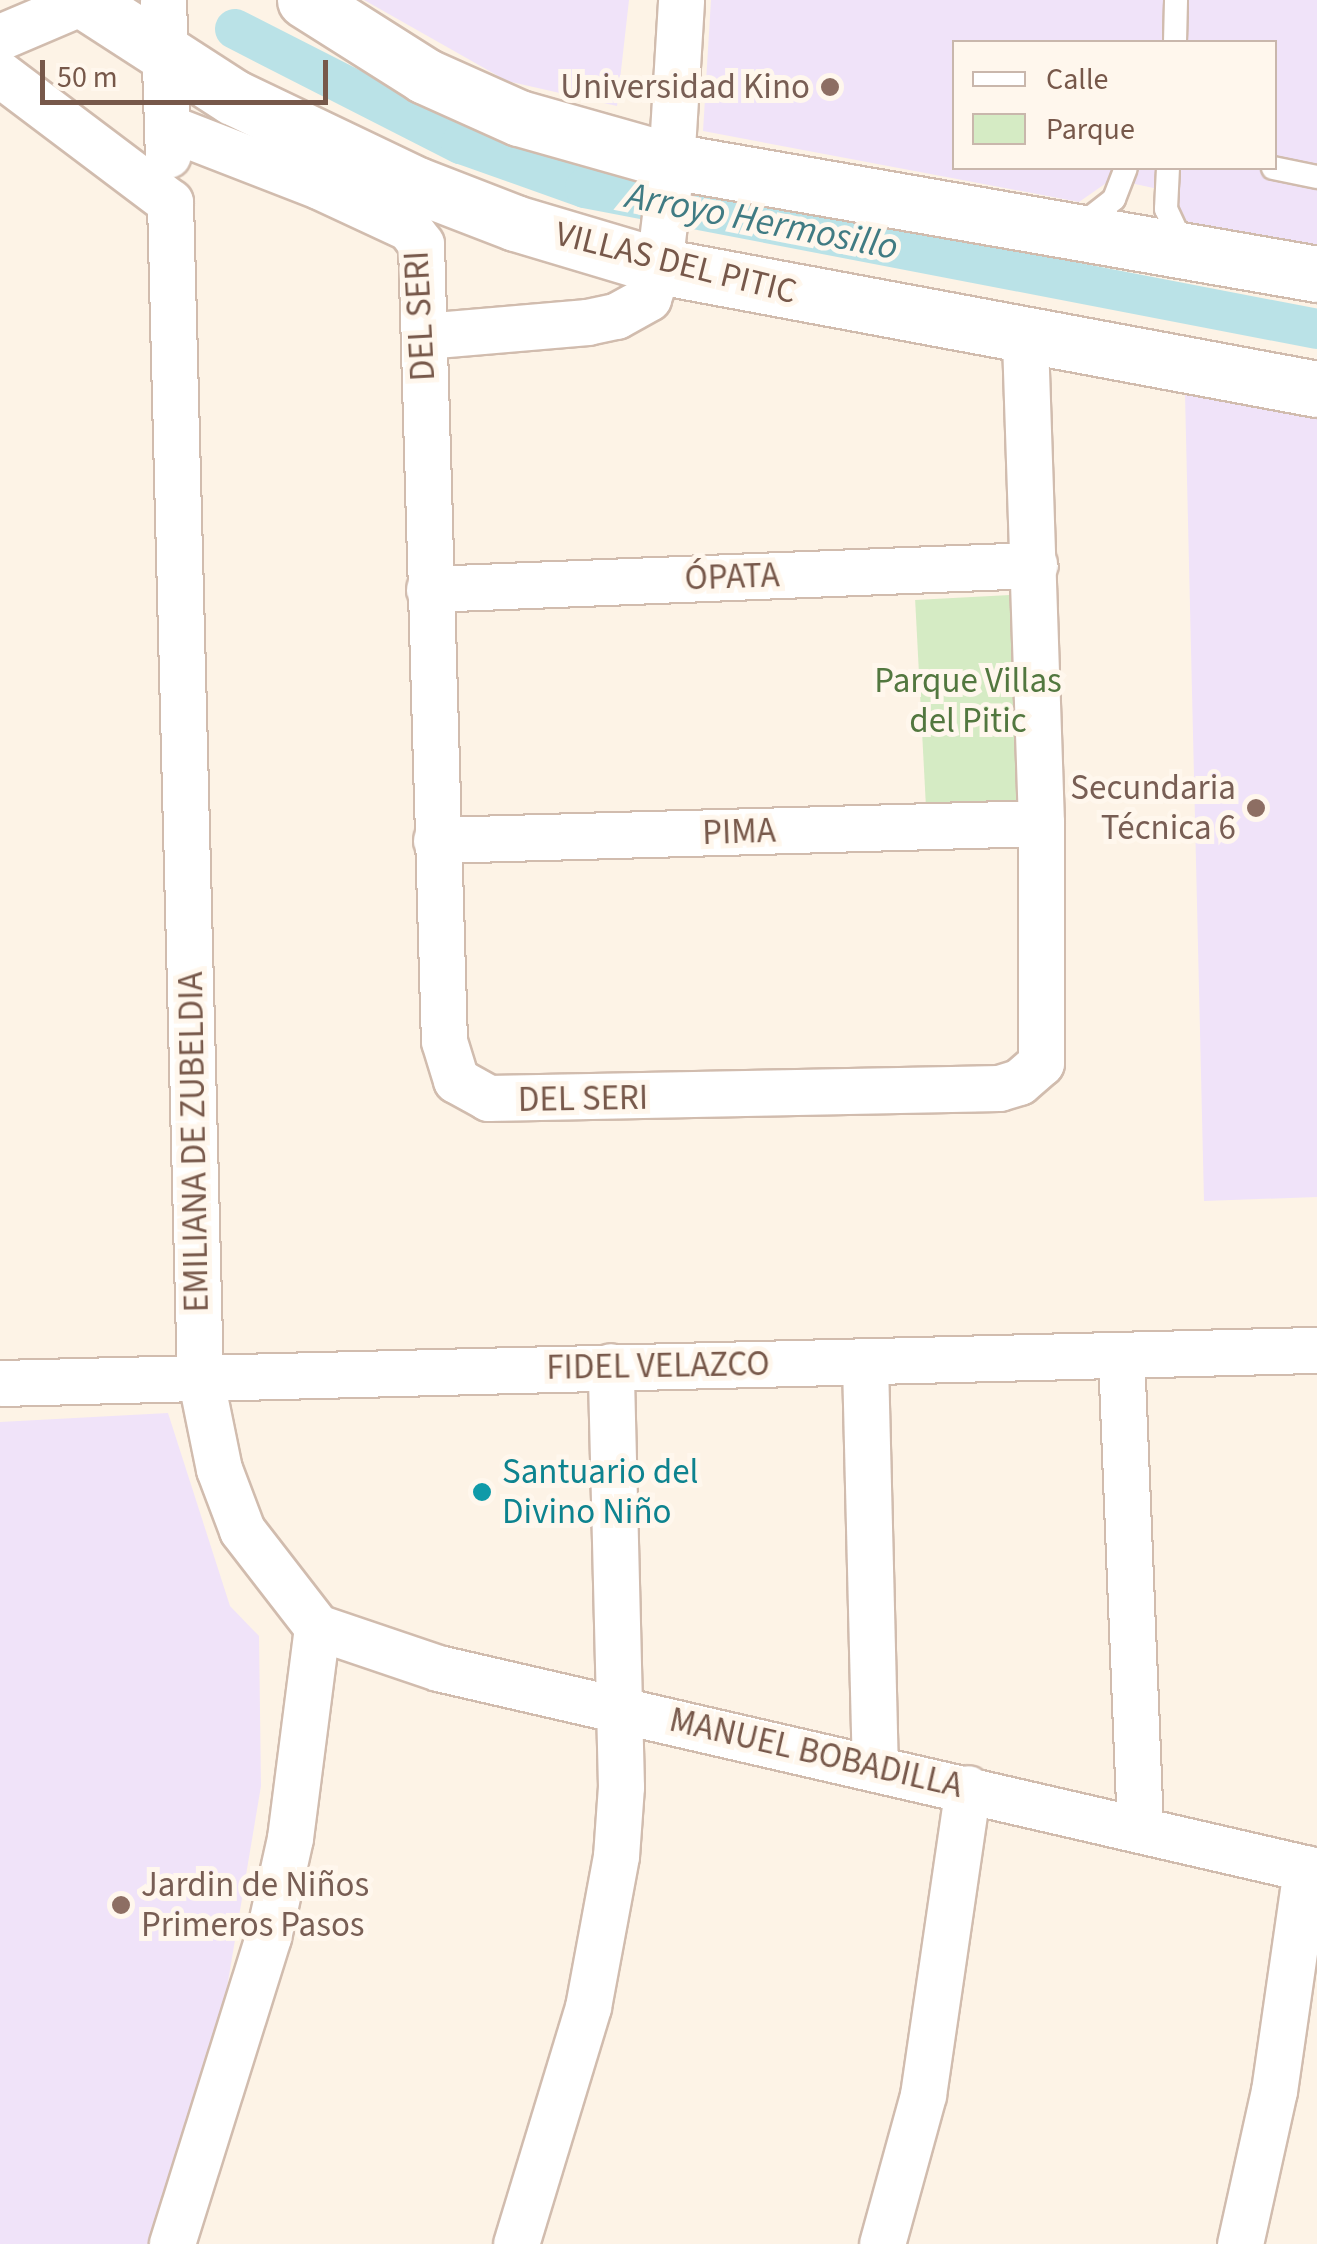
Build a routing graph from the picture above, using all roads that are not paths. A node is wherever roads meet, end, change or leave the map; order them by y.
1 (163, 0) edge
2 (305, 0) edge
3 (681, 0) edge
4 (1176, 0) edge
5 (85, 1) edge
6 (0, 38) edge
7 (1175, 40) edge
8 (163, 57) junction
9 (0, 74) edge
10 (167, 126) junction
11 (671, 163) junction
12 (1277, 169) edge
13 (1125, 170) edge
14 (1168, 170) edge
15 (1317, 178) edge
16 (170, 202) junction
17 (1071, 232) junction
18 (1186, 252) junction
19 (659, 264) junction
20 (1317, 274) edge
21 (424, 336) junction
22 (1024, 336) junction
23 (1317, 389) edge
24 (1034, 565) junction
25 (429, 588) junction
26 (1041, 823) junction
27 (436, 840) junction
28 (1317, 1350) edge
29 (1122, 1355) junction
30 (865, 1363) junction
31 (611, 1366) junction
32 (200, 1376) junction
33 (0, 1384) edge
34 (317, 1626) junction
35 (620, 1708) junction
36 (875, 1766) junction
37 (968, 1788) junction
38 (1140, 1829) junction
39 (1311, 1870) edge
40 (172, 2244) edge
41 (516, 2244) edge
42 (882, 2244) edge
43 (1240, 2244) edge

1 - 8 street, EMILIANA DE ZUBELDIA
2 - 11 street
3 - 11 street
4 - 7 lane
5 - 6 street
5 - 8 street, VILLAS DEL PITIC
8 - 10 street, EMILIANA DE ZUBELDIA
8 - 19 street, VILLAS DEL PITIC
9 - 16 street
10 - 16 street, EMILIANA DE ZUBELDIA
10 - 21 street, DEL SERI
11 - 17 street
11 - 19 street
12 - 15 lane
13 - 17 lane
14 - 18 lane
16 - 32 street, EMILIANA DE ZUBELDIA
17 - 18 street
18 - 20 street
19 - 21 street
19 - 22 street, VILLAS DEL PITIC
21 - 25 street, DEL SERI
22 - 23 street, VILLAS DEL PITIC
22 - 24 street, DEL SERI
24 - 25 street, ÓPATA
24 - 26 street, DEL SERI
25 - 27 street, DEL SERI
26 - 27 street, PIMA
26 - 27 street, DEL SERI
28 - 29 street, FIDEL VELAZCO
29 - 30 street, FIDEL VELAZCO
29 - 38 street
30 - 31 street, FIDEL VELAZCO
30 - 36 street
31 - 32 street, FIDEL VELAZCO
31 - 35 street
32 - 33 street, FIDEL VELAZCO
32 - 34 street, EMILIANA DE ZUBELDIA
34 - 35 street, MANUEL BOBADILLA
34 - 40 street
35 - 36 street, MANUEL BOBADILLA
35 - 41 street
36 - 37 street, MANUEL BOBADILLA
37 - 38 street, MANUEL BOBADILLA
37 - 42 street
38 - 39 street, MANUEL BOBADILLA
39 - 43 street

